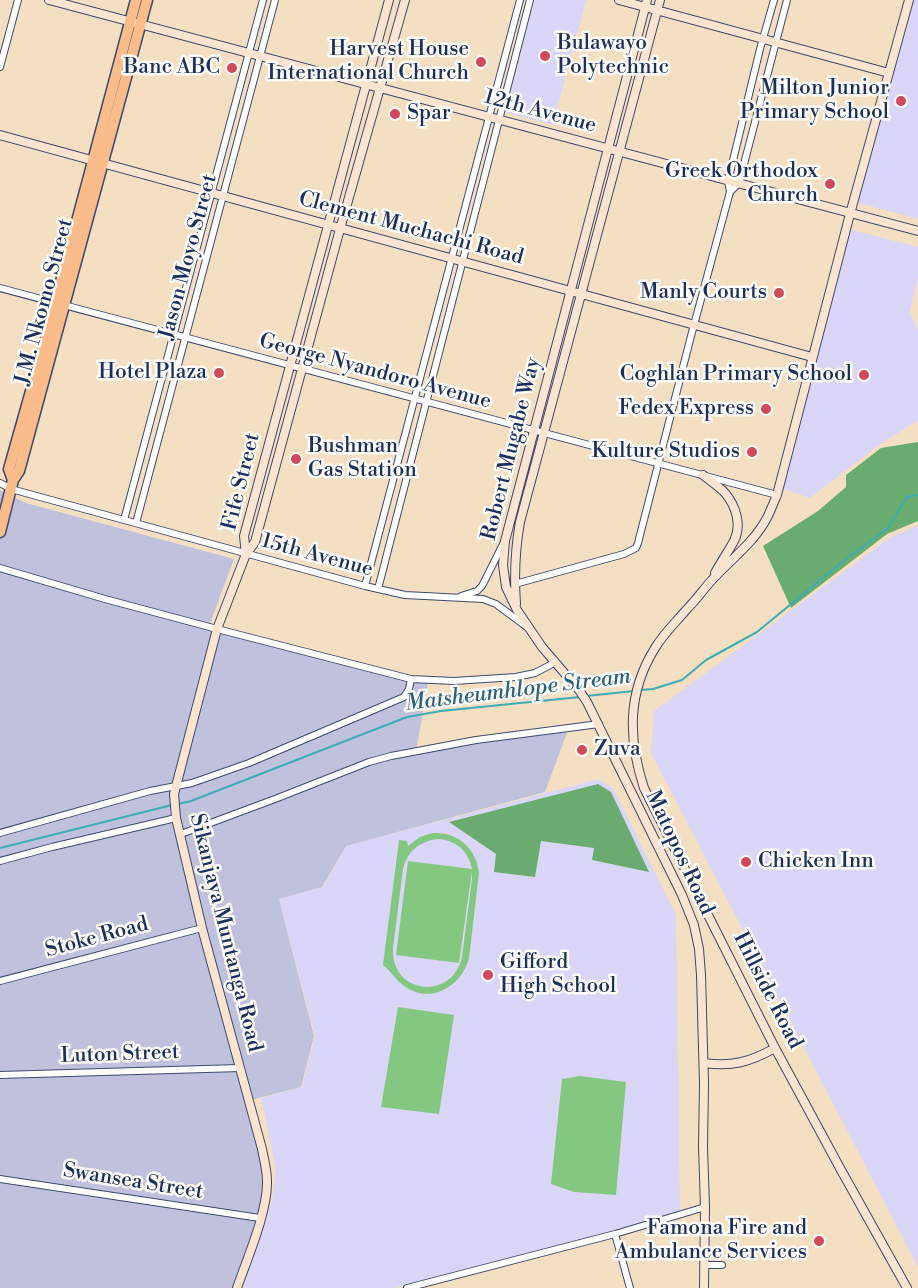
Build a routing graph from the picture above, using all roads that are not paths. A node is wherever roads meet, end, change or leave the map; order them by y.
1 (18, 0) edge
2 (49, 0) edge
3 (136, 0) edge
4 (147, 0) edge
5 (263, 0) edge
6 (275, 0) edge
7 (389, 0) edge
8 (405, 0) edge
9 (520, 0) edge
10 (530, 0) edge
11 (619, 0) edge
12 (660, 0) edge
13 (774, 0) edge
14 (787, 0) edge
15 (909, 0) edge
16 (646, 4) edge
17 (657, 10) junction
18 (135, 23) junction
19 (763, 39) junction
20 (776, 42) junction
21 (249, 53) junction
22 (260, 56) junction
23 (0, 67) edge
24 (889, 73) junction
25 (367, 85) junction
26 (381, 88) junction
27 (488, 117) junction
28 (499, 120) junction
29 (0, 135) edge
30 (608, 148) junction
31 (619, 152) junction
32 (97, 162) junction
33 (728, 181) junction
34 (739, 183) junction
35 (730, 192) junction
36 (212, 193) junction
37 (222, 196) junction
38 (850, 214) junction
39 (328, 225) junction
40 (341, 228) junction
41 (918, 231) edge
42 (451, 258) junction
43 (463, 261) junction
44 (0, 288) edge
45 (571, 291) junction
46 (581, 293) junction
47 (59, 304) junction
48 (694, 324) junction
49 (174, 335) junction
50 (184, 338) junction
51 (812, 357) junction
52 (290, 366) junction
53 (303, 369) junction
54 (414, 399) junction
55 (426, 402) junction
56 (534, 431) junction
57 (544, 434) junction
58 (657, 464) junction
59 (703, 475) junction
60 (0, 483) edge
61 (12, 485) junction
62 (777, 495) junction
63 (124, 520) junction
64 (135, 524) junction
65 (0, 532) edge
66 (505, 541) junction
67 (246, 554) junction
68 (0, 568) edge
69 (711, 582) junction
70 (514, 584) junction
71 (365, 586) junction
72 (378, 589) junction
73 (455, 598) junction
74 (517, 610) junction
75 (528, 628) junction
76 (217, 629) junction
77 (554, 663) junction
78 (411, 679) junction
79 (598, 724) junction
80 (175, 790) junction
81 (176, 815) junction
82 (0, 833) edge
83 (181, 834) junction
84 (0, 861) edge
85 (202, 928) junction
86 (0, 981) edge
87 (774, 1048) junction
88 (704, 1063) junction
89 (240, 1068) junction
90 (0, 1075) edge
91 (0, 1179) edge
92 (705, 1207) junction
93 (260, 1218) junction
94 (615, 1234) junction
95 (704, 1265) junction
96 (722, 1265) dead end
97 (237, 1288) edge
98 (410, 1288) edge
99 (630, 1288) edge
100 (704, 1288) edge
101 (907, 1288) edge

1 - 23 street
2 - 18 street, 12th Avenue
3 - 18 highway, J.M. Nkomo Street
4 - 18 highway, J.M. Nkomo Street
5 - 21 street, Jason Moyo Street
6 - 22 street, Jason Moyo Street
7 - 25 street, Fife Street
8 - 26 street, Fife Street
9 - 27 street
10 - 28 street
11 - 16 street
12 - 17 street, Robert Mugabe Way
13 - 19 street
14 - 20 street
15 - 24 street, Hillside Road
16 - 17 street
16 - 30 street, Robert Mugabe Way
17 - 19 street
17 - 31 street, Robert Mugabe Way
18 - 21 street, 12th Avenue
18 - 32 highway, J.M. Nkomo Street
19 - 20 street
19 - 33 street
20 - 24 street
20 - 34 street
21 - 22 street, 12th Avenue
21 - 36 street, Jason Moyo Street
22 - 25 street, 12th Avenue
22 - 37 street, Jason Moyo Street
24 - 38 street, Hillside Road
25 - 26 street, 12th Avenue
25 - 39 street, Fife Street
26 - 27 street, 12th Avenue
26 - 40 street, Fife Street
27 - 28 street, 12th Avenue
27 - 42 street
28 - 30 street, 12th Avenue
28 - 43 street
29 - 32 street, Clement Muchachi Road
30 - 31 street, 12th Avenue
30 - 45 street, Robert Mugabe Way
31 - 33 street, 12th Avenue
31 - 46 street, Robert Mugabe Way
32 - 36 street, Clement Muchachi Road
32 - 47 highway, J.M. Nkomo Street
33 - 34 street, 12th Avenue
33 - 35 street
34 - 35 street
34 - 38 street, 12th Avenue
35 - 48 street
36 - 37 street, Clement Muchachi Road
36 - 49 street, Jason Moyo Street
37 - 39 street, Clement Muchachi Road
37 - 50 street, Jason Moyo Street
38 - 41 street, 12th Avenue
38 - 51 street, Hillside Road
39 - 40 street, Clement Muchachi Road
39 - 52 street, Fife Street
40 - 42 street, Clement Muchachi Road
40 - 53 street, Fife Street
42 - 43 street, Clement Muchachi Road
42 - 54 street
43 - 45 street, Clement Muchachi Road
43 - 55 street
44 - 47 street, George Nyandoro Avenue
45 - 46 street, Clement Muchachi Road
45 - 56 street, Robert Mugabe Way
46 - 48 street, Clement Muchachi Road
46 - 57 street, Robert Mugabe Way
47 - 49 street, George Nyandoro Avenue
47 - 61 highway, J.M. Nkomo Street
48 - 51 street, Clement Muchachi Road
48 - 58 street
49 - 50 street, George Nyandoro Avenue
49 - 63 street, Jason Moyo Street
50 - 52 street, George Nyandoro Avenue
50 - 64 street, Jason Moyo Street
51 - 62 street, Hillside Road
52 - 53 street, George Nyandoro Avenue
52 - 67 street, Fife Street
53 - 54 street, George Nyandoro Avenue
53 - 67 street, Fife Street
54 - 55 street, George Nyandoro Avenue
54 - 71 street
55 - 56 street, George Nyandoro Avenue
55 - 72 street
56 - 57 street, George Nyandoro Avenue
56 - 66 street, Robert Mugabe Way
57 - 58 street, George Nyandoro Avenue
57 - 70 street, Robert Mugabe Way
58 - 59 street, George Nyandoro Avenue
58 - 70 street
59 - 62 street, George Nyandoro Avenue
59 - 69 street
60 - 61 street, 15th Avenue
61 - 63 street, 15th Avenue
61 - 65 highway, J.M. Nkomo Street
62 - 69 street, Hillside Road
63 - 64 street, 15th Avenue
64 - 67 street, 15th Avenue
66 - 73 street, 15th Avenue
66 - 74 street, Robert Mugabe Way
67 - 71 street, 15th Avenue
67 - 76 street, Sikanjaya Muntanga Road
68 - 76 street
69 - 87 street, Hillside Road
70 - 74 street, Robert Mugabe Way
71 - 72 street, 15th Avenue
72 - 73 street, 15th Avenue
73 - 75 street, 15th Avenue
74 - 75 street, Matopos Road
75 - 77 street, Matopos Road
76 - 78 street
76 - 80 street, Sikanjaya Muntanga Road
77 - 78 street
77 - 79 street, Matopos Road
78 - 80 street
79 - 83 street
79 - 88 street, Matopos Road
80 - 81 street, Sikanjaya Muntanga Road
80 - 82 street
81 - 83 street, Sikanjaya Muntanga Road
81 - 84 street
83 - 85 street, Sikanjaya Muntanga Road
85 - 86 street, Stoke Road
85 - 89 street, Sikanjaya Muntanga Road
87 - 88 street
87 - 101 street, Hillside Road
88 - 92 street, Matopos Road
89 - 90 street, Luton Street
89 - 93 street, Sikanjaya Muntanga Road
91 - 93 street, Swansea Street
92 - 94 street
92 - 95 street, Matopos Road
93 - 97 street, Sikanjaya Muntanga Road
94 - 98 street
94 - 99 street
95 - 96 street
95 - 100 street, Matopos Road

